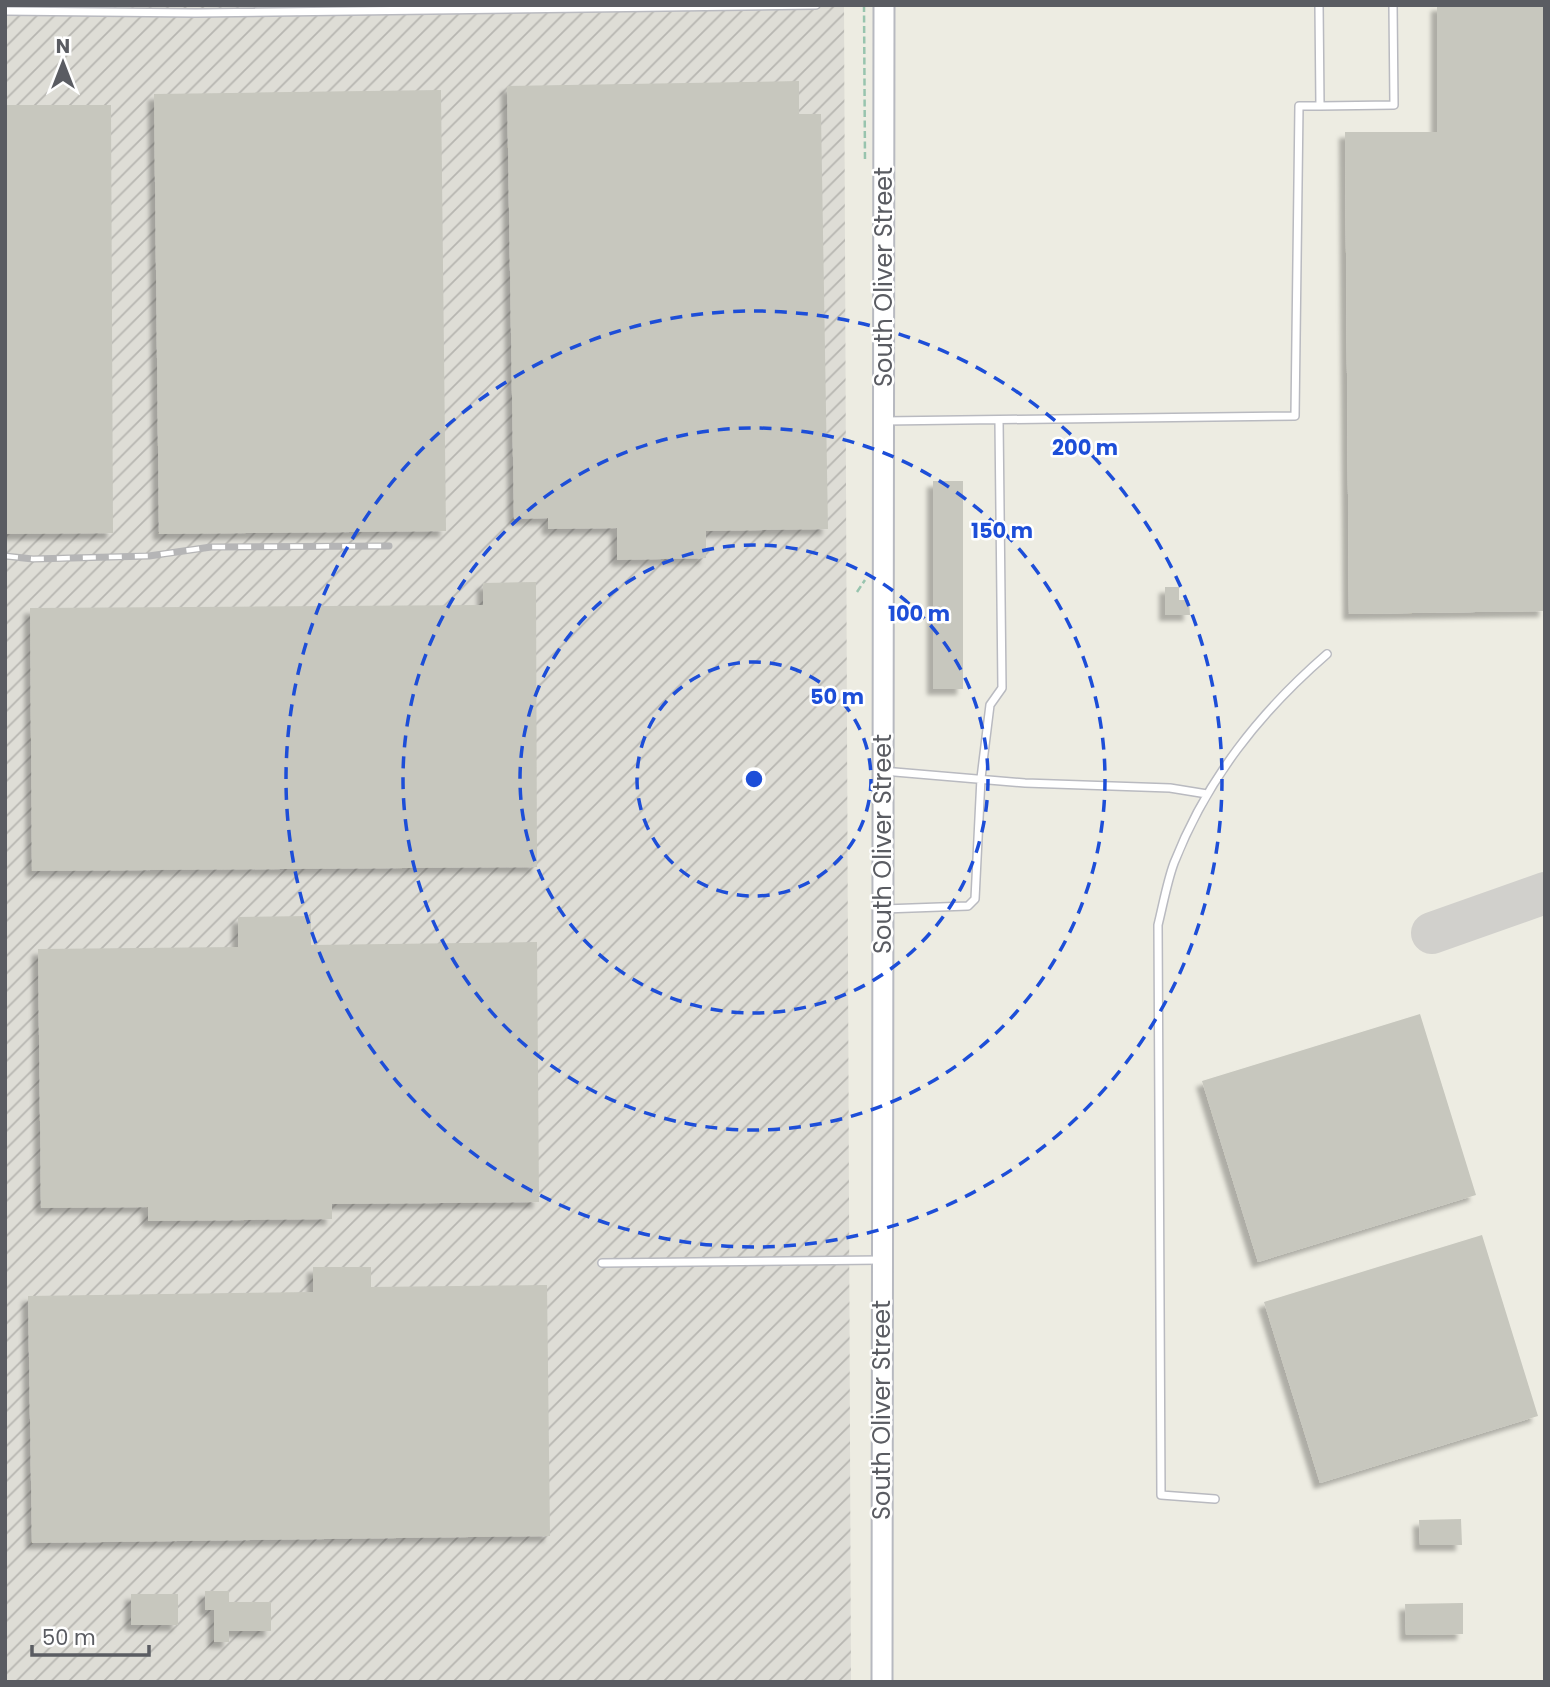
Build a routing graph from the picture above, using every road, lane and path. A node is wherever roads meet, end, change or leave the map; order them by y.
1 (816, 5) edge
2 (884, 5) edge
3 (1319, 5) edge
4 (1393, 5) edge
5 (474, 8) edge
6 (196, 9) edge
7 (5, 11) edge
8 (1320, 106) junction
9 (883, 421) junction
10 (999, 421) junction
11 (1327, 654) dead end
12 (883, 771) junction
13 (981, 778) junction
14 (1207, 794) junction
15 (882, 909) junction
16 (882, 1260) junction
17 (602, 1263) dead end
18 (1215, 1499) dead end
19 (882, 1682) edge

1 - 5 lane
2 - 9 main road, South Oliver Street
3 - 8 lane
4 - 8 lane
5 - 6 lane
6 - 7 lane
8 - 10 lane
9 - 10 lane
9 - 12 main road, South Oliver Street
10 - 13 lane
11 - 14 lane
12 - 13 lane
12 - 15 main road, South Oliver Street
13 - 14 lane
13 - 15 lane
14 - 18 lane
15 - 16 main road, South Oliver Street
16 - 17 lane
16 - 19 main road, South Oliver Street

